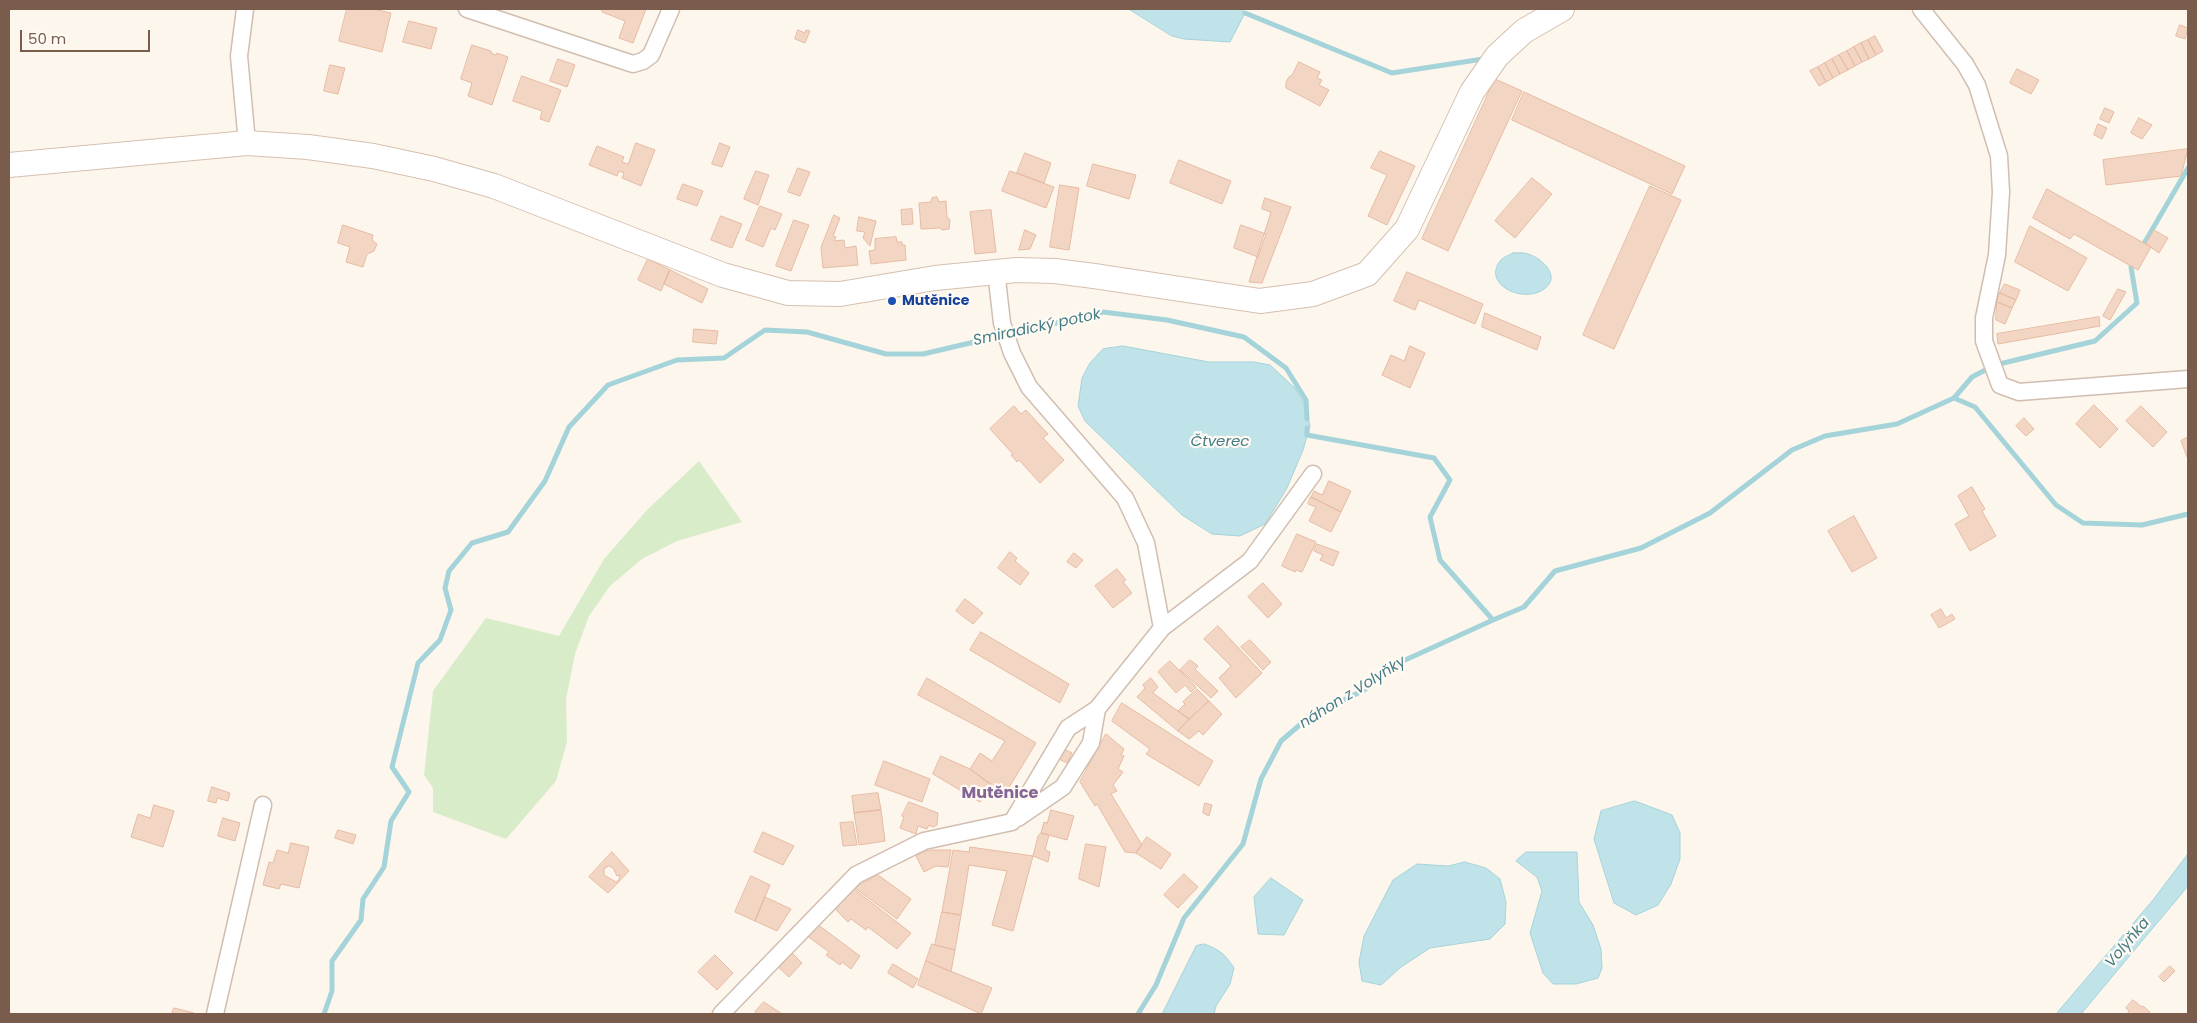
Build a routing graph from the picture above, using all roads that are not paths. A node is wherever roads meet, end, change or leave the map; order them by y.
1 (245, 9) edge
2 (467, 9) edge
3 (670, 9) edge
4 (1562, 9) edge
5 (1921, 9) edge
6 (247, 143) junction
7 (9, 165) edge
8 (996, 271) junction
9 (2188, 380) edge
10 (1313, 474) dead end
11 (1162, 628) junction
12 (1097, 709) junction
13 (263, 804) dead end
14 (1012, 822) junction
15 (215, 1014) edge
16 (721, 1014) edge

1 - 6 street
2 - 3 street
4 - 8 street
5 - 9 street
6 - 7 street
6 - 8 street
8 - 11 street
10 - 11 street
11 - 12 street
12 - 14 street
12 - 14 street
13 - 15 street
14 - 16 street

